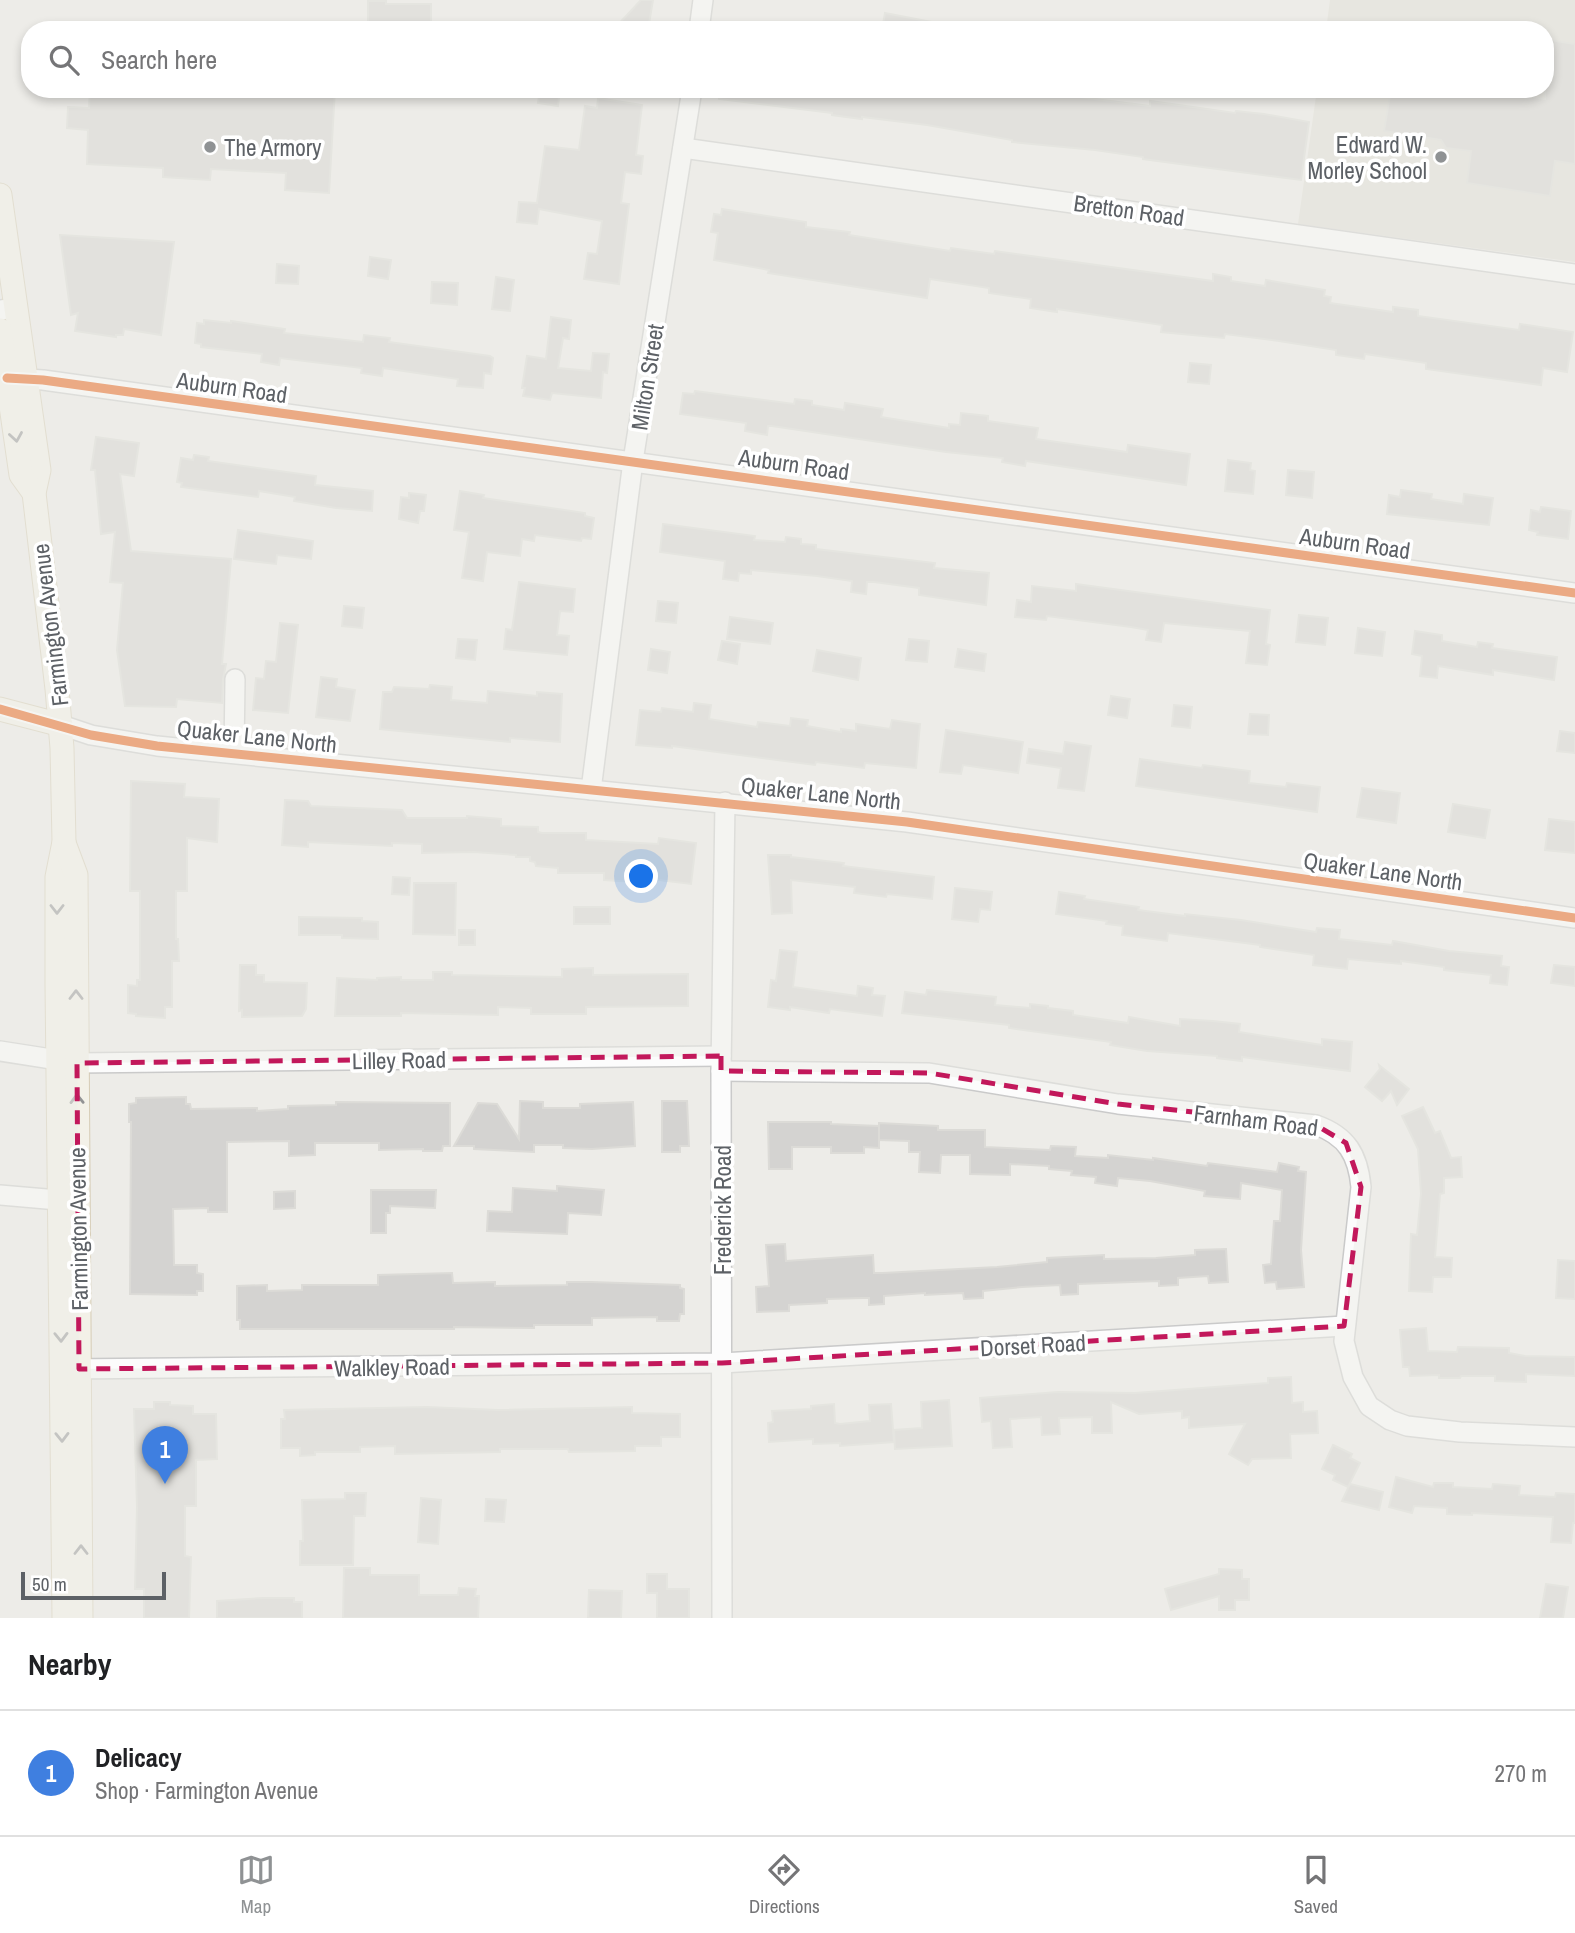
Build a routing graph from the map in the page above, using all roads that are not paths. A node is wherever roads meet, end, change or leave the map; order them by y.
1 (703, 0) edge
2 (700, 21) edge
3 (691, 98) edge
4 (683, 148) junction
5 (0, 195) edge
6 (1575, 274) edge
7 (7, 309) edge
8 (0, 330) edge
9 (17, 378) junction
10 (633, 461) junction
11 (1575, 593) edge
12 (235, 680) dead end
13 (0, 709) edge
14 (61, 725) junction
15 (233, 753) junction
16 (591, 790) junction
17 (725, 803) junction
18 (1575, 918) edge
19 (0, 1051) edge
20 (67, 1062) junction
21 (721, 1064) junction
22 (0, 1195) edge
23 (58, 1200) junction
24 (1344, 1326) junction
25 (722, 1363) junction
26 (71, 1369) junction
27 (1575, 1437) edge
28 (64, 1618) edge
29 (81, 1618) edge
30 (722, 1618) edge

1 - 2 street
3 - 4 street, Milton Street
4 - 6 street, Bretton Road
4 - 10 street, Milton Street
5 - 7 main road, Farmington Avenue
7 - 9 main road, Farmington Avenue
8 - 9 main road, Farmington Avenue
9 - 10 street, Auburn Road
9 - 14 main road, Farmington Avenue
10 - 11 street, Auburn Road
10 - 16 street, Milton Street
12 - 15 street
13 - 14 main road
14 - 15 street, Quaker Lane North
14 - 20 main road, Farmington Avenue
15 - 16 street, Quaker Lane North
16 - 17 street, Quaker Lane North
17 - 18 street, Quaker Lane North
17 - 21 street, Frederick Road
19 - 20 street, Lilley Road
20 - 21 street, Lilley Road
20 - 23 main road, Farmington Avenue
26 -> 20 main road, Farmington Avenue
21 - 24 street, Farnham Road
21 - 25 street, Frederick Road
22 - 23 street
23 -> 26 main road, Farmington Avenue
24 - 25 street, Dorset Road
24 - 27 street, Farnham Road
25 - 26 street, Walkley Road
25 - 30 street, Frederick Road
26 -> 28 main road, Farmington Avenue
29 -> 26 main road, Farmington Avenue

